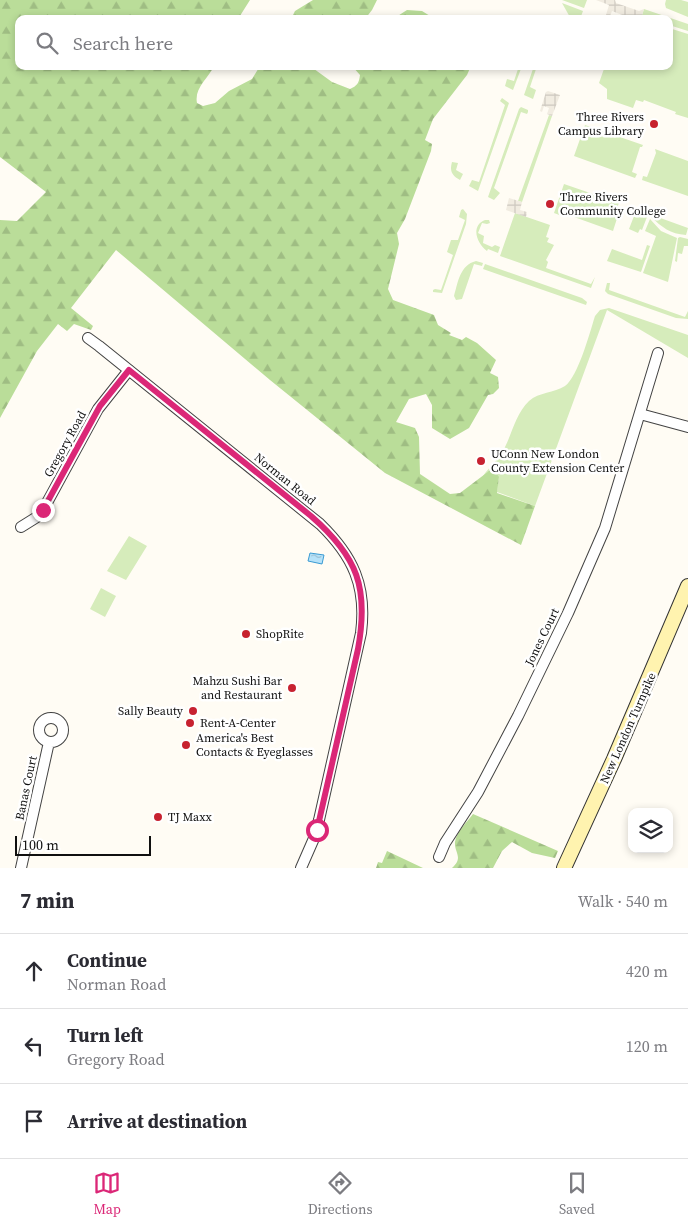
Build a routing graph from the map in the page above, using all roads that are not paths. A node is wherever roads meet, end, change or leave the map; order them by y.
1 (88, 338) dead end
2 (658, 353) dead end
3 (129, 370) junction
4 (640, 414) junction
5 (688, 427) edge
6 (21, 527) dead end
7 (688, 586) edge
8 (49, 742) dead end
9 (439, 857) dead end
10 (22, 868) edge
11 (301, 868) edge
12 (564, 868) edge

1 - 3 street, Norman Road
2 - 4 street, Jones Court
3 - 6 street, Gregory Road
3 - 11 street, Norman Road
4 - 5 street
4 - 9 street, Jones Court
7 - 12 main road, New London Turnpike
8 - 10 street, Banas Court

